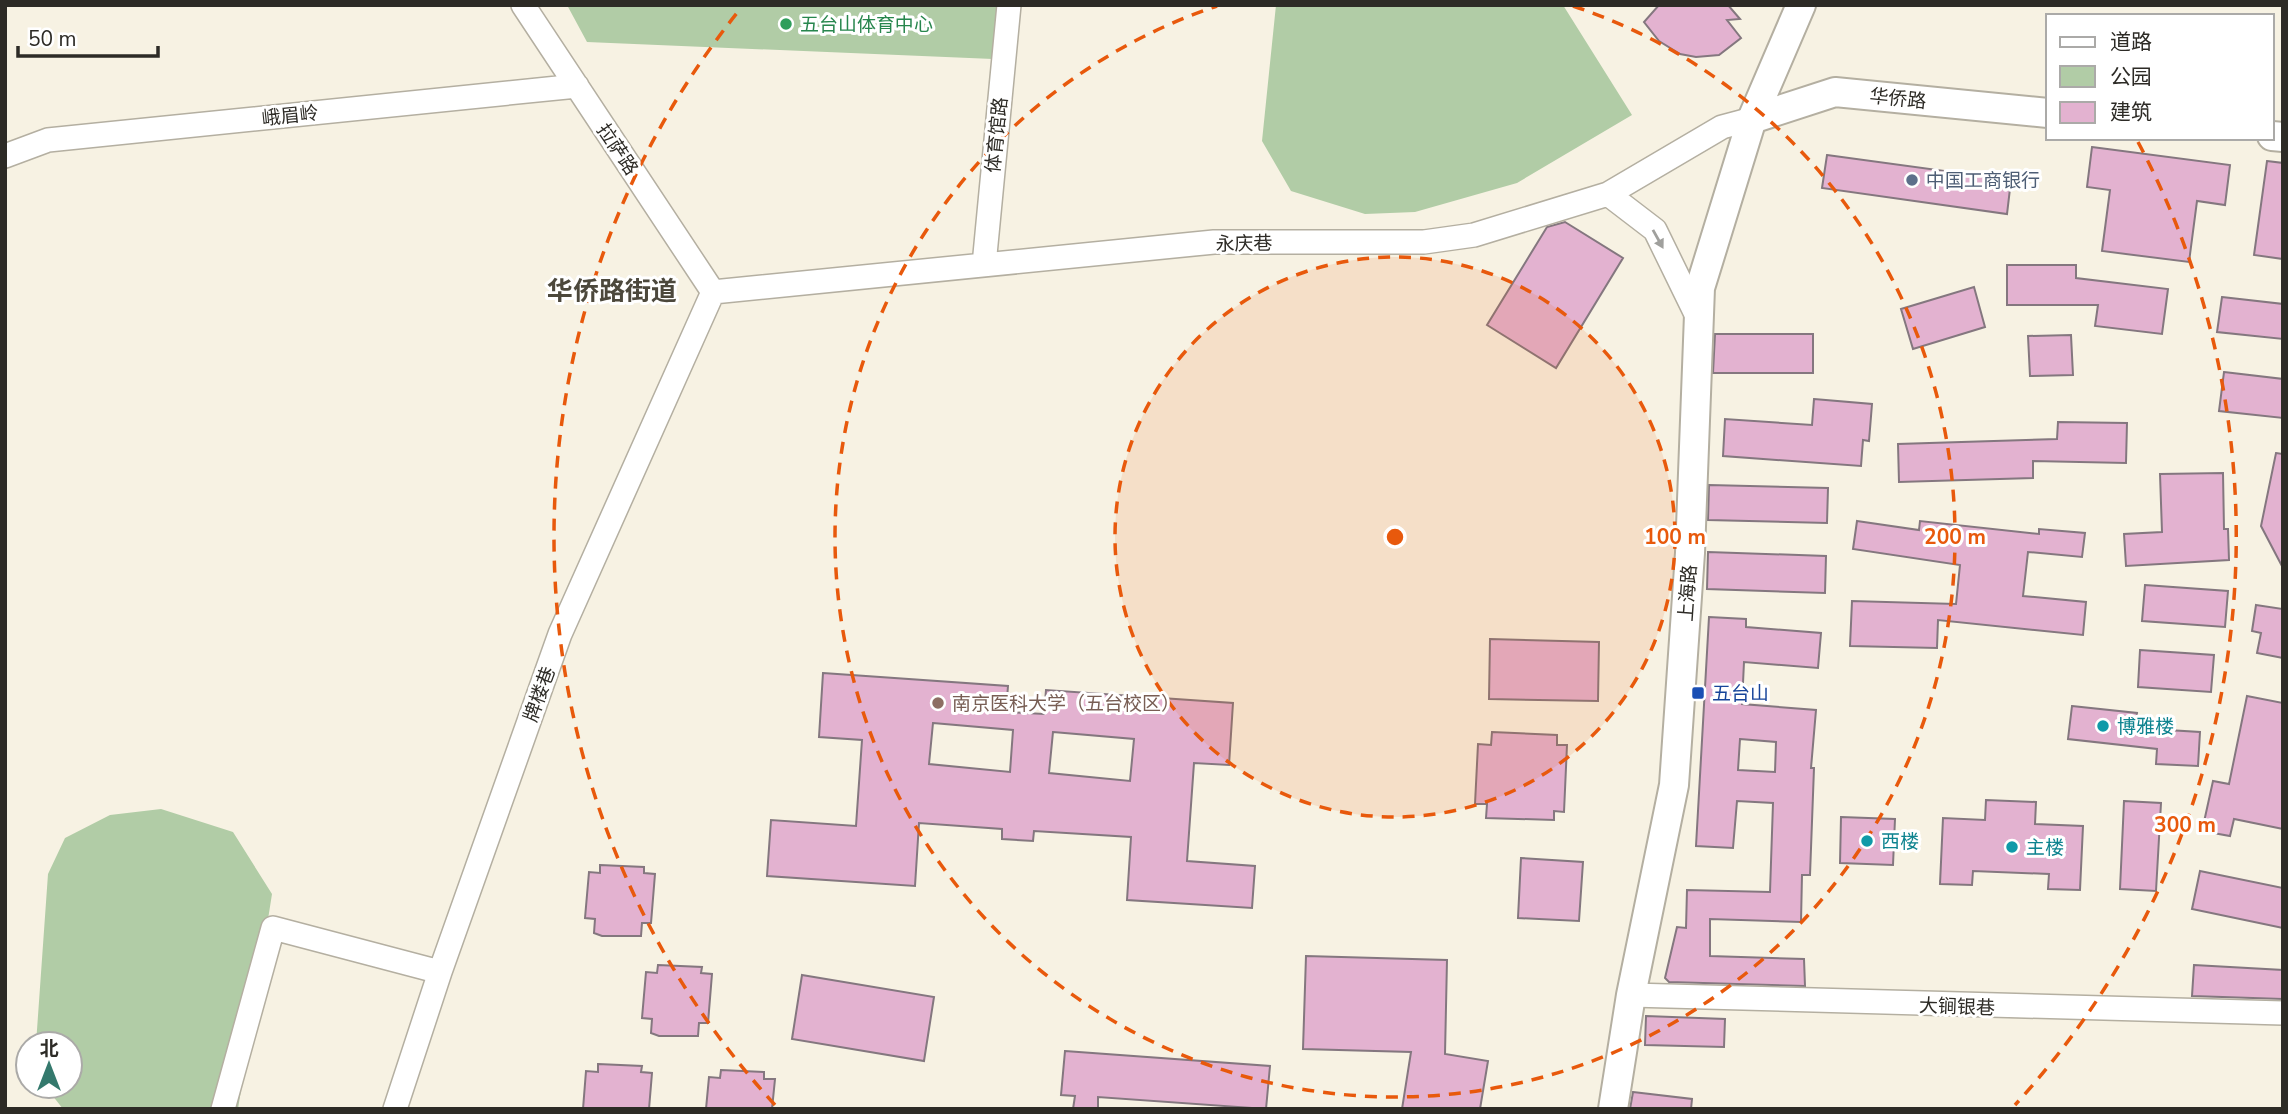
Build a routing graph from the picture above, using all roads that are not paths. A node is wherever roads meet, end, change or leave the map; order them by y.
1 (523, 5) edge
2 (1009, 5) edge
3 (1801, 5) edge
4 (577, 86) junction
5 (2046, 113) edge
6 (1752, 120) junction
7 (5, 156) edge
8 (1608, 194) junction
9 (984, 265) junction
10 (713, 292) junction
11 (1697, 316) junction
12 (440, 972) junction
13 (1631, 995) junction
14 (2283, 1013) edge
15 (223, 1109) edge
16 (395, 1109) edge
17 (1613, 1109) edge

1 - 4 street, 拉萨路
2 - 9 street, 体育馆路
3 - 6 main road, 上海路
4 - 7 street, 峨眉岭
4 - 10 street, 拉萨路
5 - 6 main road, 华侨路
6 - 8 street, 永庆巷
6 - 11 main road, 上海路
8 - 9 street, 永庆巷
8 -> 11 street
9 - 10 street, 永庆巷
10 - 12 street, 牌楼巷
11 - 13 main road, 上海路
12 - 15 street
12 - 16 street, 牌楼巷
13 - 14 street, 大锏银巷
13 - 17 main road, 上海路

